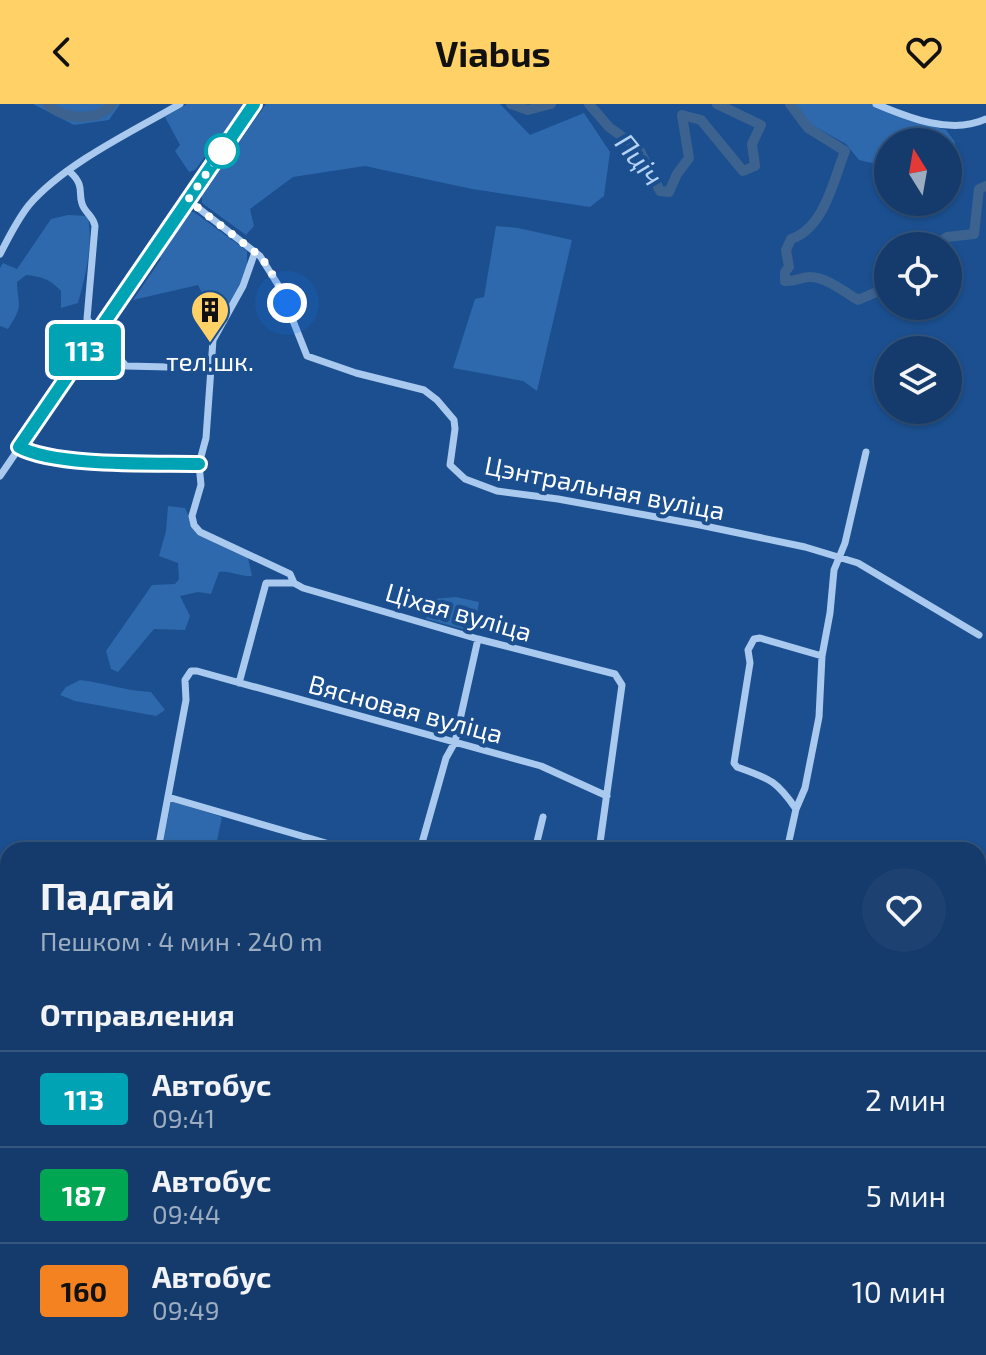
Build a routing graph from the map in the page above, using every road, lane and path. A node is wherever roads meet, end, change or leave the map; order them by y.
1 (180, 104) edge
2 (254, 104) edge
3 (876, 104) edge
4 (986, 119) edge
5 (70, 172) junction
6 (188, 200) junction
7 (0, 254) edge
8 (258, 254) junction
9 (98, 331) junction
10 (210, 368) junction
11 (19, 447) junction
12 (866, 452) dead end
13 (199, 464) junction
14 (0, 476) edge
15 (838, 558) junction
16 (294, 583) junction
17 (979, 635) dead end
18 (478, 639) junction
19 (822, 656) junction
20 (239, 683) junction
21 (455, 742) junction
22 (607, 796) junction
23 (168, 797) junction
24 (796, 809) junction
25 (543, 817) dead end
26 (160, 842) edge
27 (323, 842) edge
28 (422, 842) edge
29 (537, 842) edge
30 (600, 842) edge
31 (789, 842) edge

1 - 5 street
2 - 6 street
3 - 4 street
5 - 7 street
5 - 9 street
6 - 8 street
6 - 9 street
8 - 10 street
8 - 15 street, Цэнтральная вуліца
9 - 10 street
9 - 11 street
10 - 13 street
11 - 13 street
11 - 14 street
12 - 15 street
13 - 16 street, Ціхая вуліца
15 - 17 street, Цэнтральная вуліца
15 - 19 street
16 - 18 street, Ціхая вуліца
16 - 20 street
18 - 21 street
18 - 22 street, Ціхая вуліца
19 - 24 street
19 - 24 street
20 - 21 street, Вясновая вуліца
20 - 23 street, Вясновая вуліца
21 - 22 street, Вясновая вуліца
21 - 28 street
22 - 30 street
23 - 26 street
23 - 27 street
24 - 31 street
25 - 29 street

